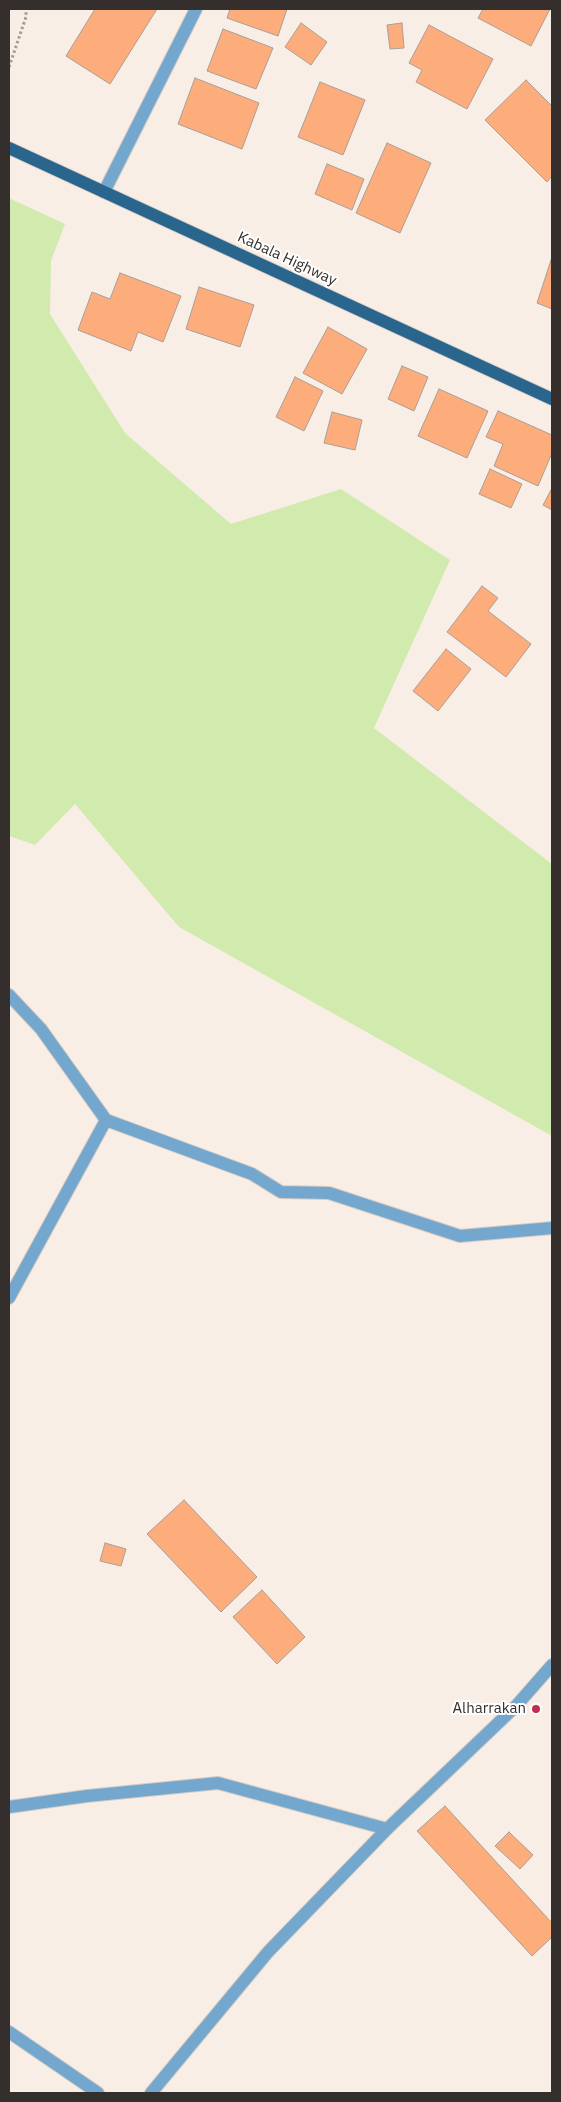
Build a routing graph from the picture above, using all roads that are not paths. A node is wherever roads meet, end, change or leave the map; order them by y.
1 (196, 9) edge
2 (9, 148) edge
3 (104, 192) junction
4 (552, 399) edge
5 (9, 994) edge
6 (106, 1120) junction
7 (552, 1228) edge
8 (9, 1298) edge
9 (552, 1665) edge
10 (9, 1807) edge
11 (387, 1828) junction
12 (9, 2032) edge
13 (98, 2093) edge
14 (151, 2093) edge

1 - 3 street
2 - 3 main road, Kabala Highway
3 - 4 main road, Kabala Highway
5 - 6 street
6 - 7 street
6 - 8 street
9 - 11 street
10 - 11 street
11 - 14 street
12 - 13 street

